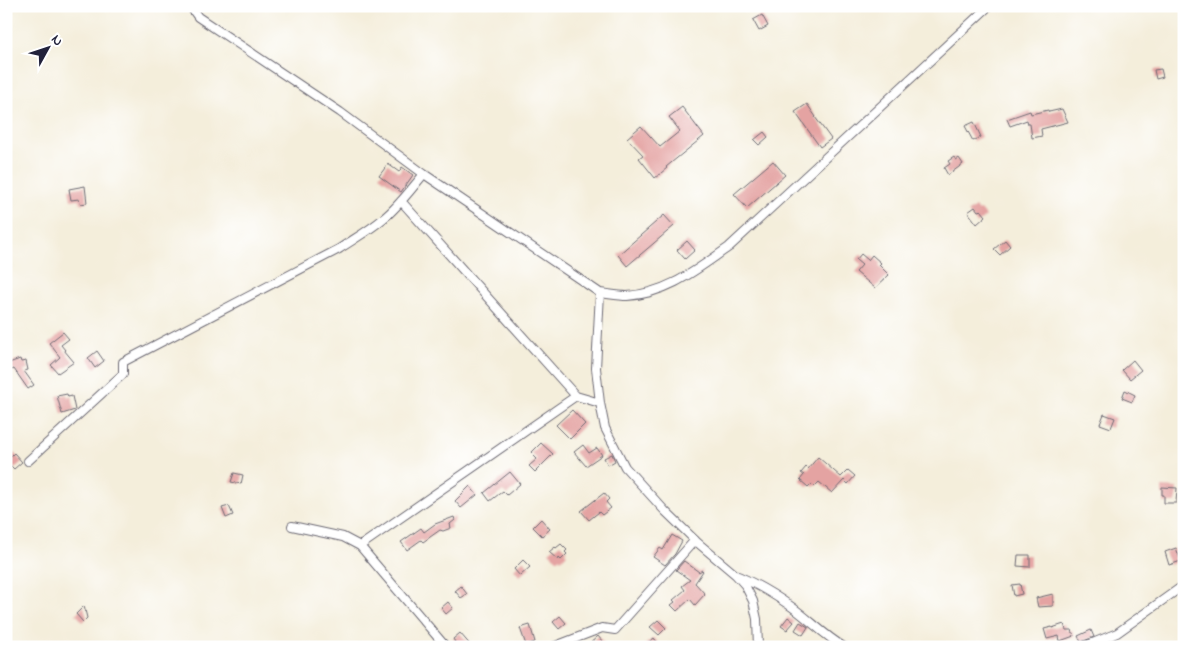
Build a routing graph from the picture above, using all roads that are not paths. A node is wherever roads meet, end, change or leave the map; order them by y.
1 (190, 6) edge
2 (989, 6) edge
3 (424, 174) junction
4 (401, 201) junction
5 (600, 292) junction
6 (576, 396) junction
7 (600, 403) junction
8 (28, 461) dead end
9 (292, 526) dead end
10 (695, 540) junction
11 (360, 546) junction
12 (736, 575) junction
13 (1184, 585) edge
14 (446, 647) edge
15 (553, 647) edge
16 (758, 647) edge
17 (844, 647) edge
18 (1083, 647) edge

1 - 3 street
2 - 5 street
3 - 4 street
3 - 5 street
4 - 6 street
4 - 8 street
5 - 7 street
6 - 7 street
6 - 11 street
7 - 10 street
9 - 11 street
10 - 12 street
10 - 15 street
11 - 14 street
12 - 16 street
12 - 17 street
13 - 18 street

